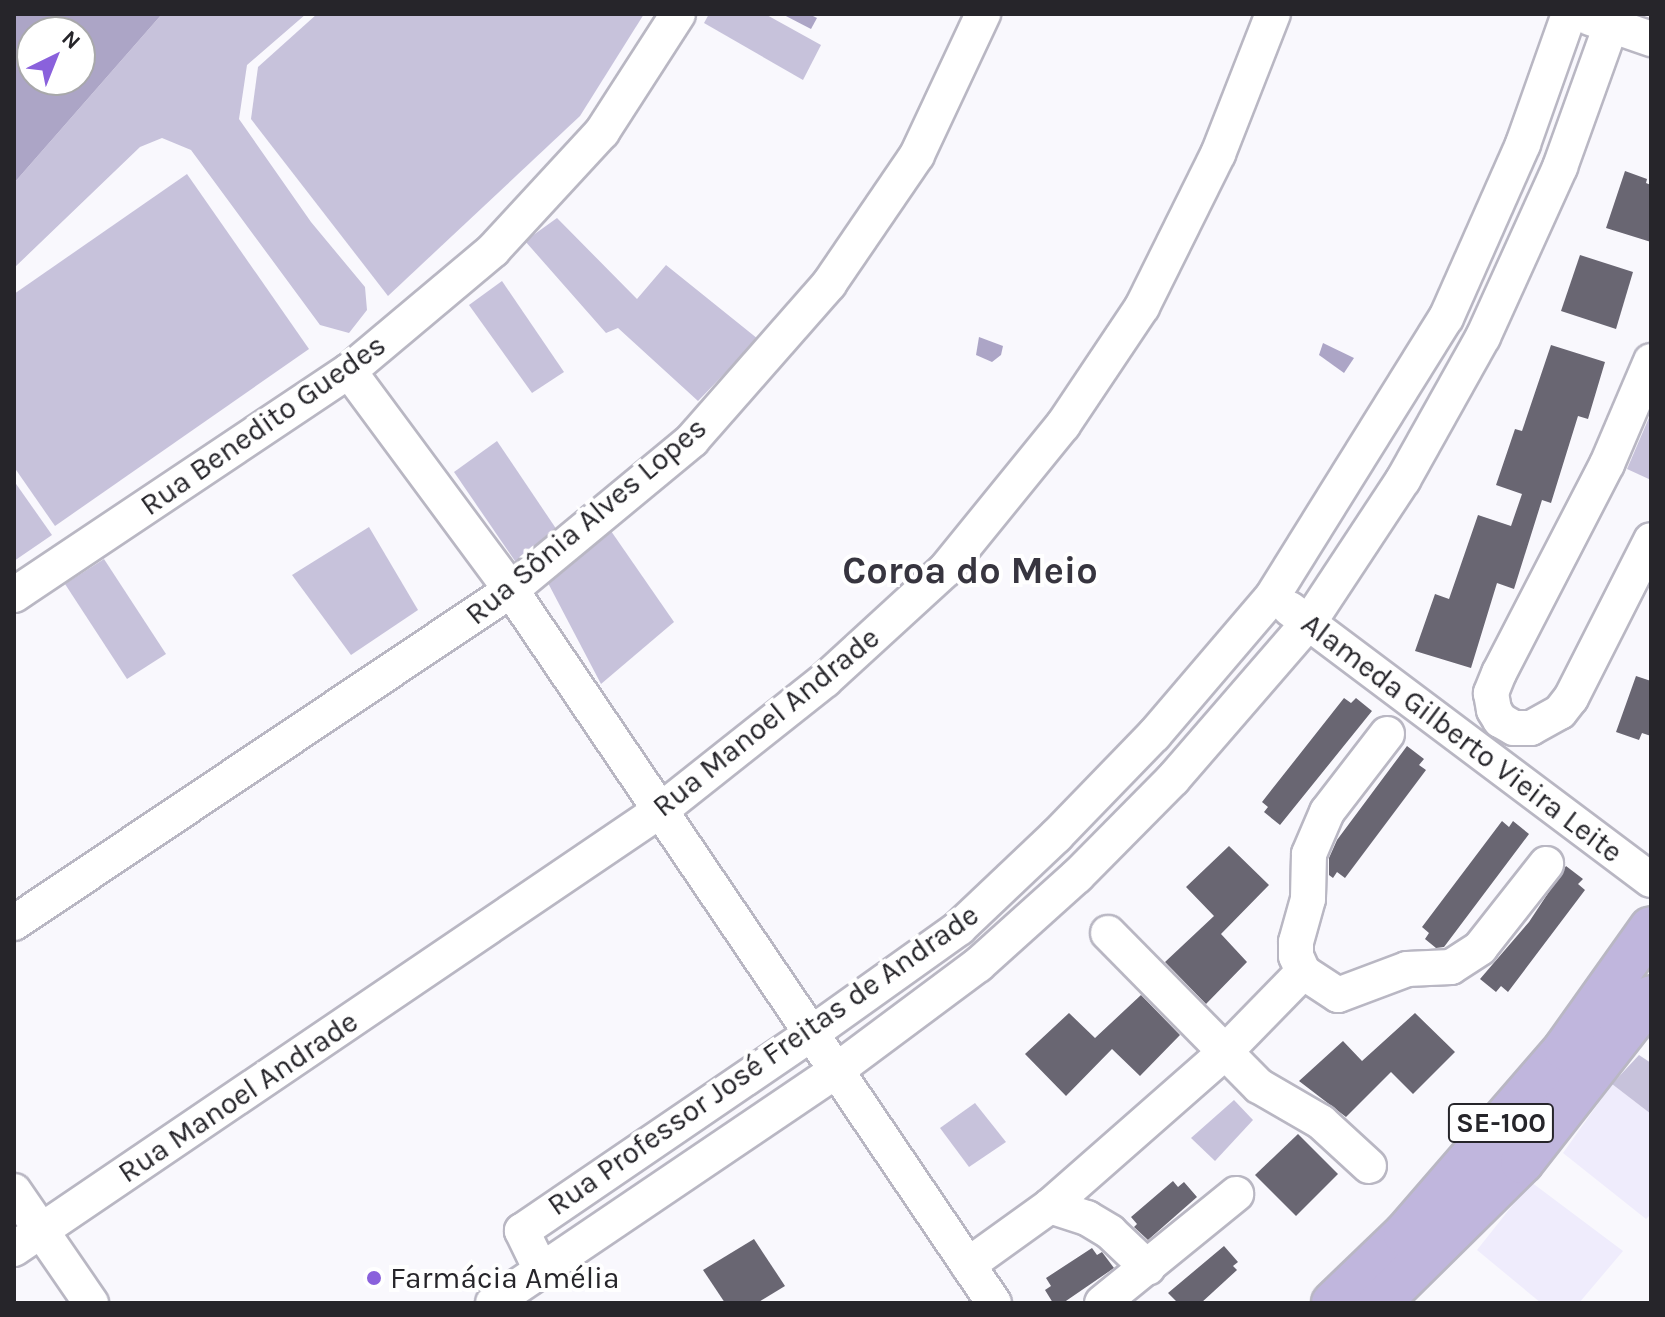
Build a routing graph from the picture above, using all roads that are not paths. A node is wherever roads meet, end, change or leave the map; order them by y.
1 (678, 14) edge
2 (983, 14) edge
3 (1273, 14) edge
4 (1569, 14) edge
5 (1578, 14) edge
6 (1613, 20) edge
7 (1651, 39) edge
8 (1651, 361) edge
9 (349, 371) junction
10 (1651, 540) edge
11 (511, 590) junction
12 (14, 595) edge
13 (1272, 597) junction
14 (1310, 621) junction
15 (1514, 728) junction
16 (1387, 734) dead end
17 (1503, 765) junction
18 (661, 810) junction
19 (1546, 864) dead end
20 (1651, 880) edge
21 (14, 923) edge
22 (1651, 928) edge
23 (1108, 933) dead end
24 (1303, 972) junction
25 (1651, 997) edge
26 (812, 1033) junction
27 (1225, 1052) junction
28 (837, 1070) junction
29 (1369, 1166) dead end
30 (14, 1191) edge
31 (1236, 1194) dead end
32 (1050, 1206) junction
33 (27, 1240) edge
34 (968, 1265) junction
35 (1148, 1268) junction
36 (542, 1272) junction
37 (91, 1303) edge
38 (493, 1303) edge
39 (994, 1303) edge
40 (1102, 1303) edge
41 (1333, 1303) edge
42 (1379, 1303) edge

1 - 9 street, Rua Benedito Guedes
2 - 11 street, Rua Sônia Alves Lopes
3 - 18 street, Rua Manoel Andrade
4 - 13 street, Rua Professor José Freitas de Andrade
5 - 6 street
6 - 7 street
6 - 14 street, Rua Professor José Freitas de Andrade
8 - 15 street
9 - 11 street
9 - 12 street, Rua Benedito Guedes
10 - 15 street
11 - 18 street
11 - 21 street, Rua Sônia Alves Lopes
13 - 14 street, Alameda Gilberto Vieira Leite
13 - 26 street, Rua Professor José Freitas de Andrade
14 - 17 street, Alameda Gilberto Vieira Leite
14 - 28 street, Rua Professor José Freitas de Andrade
15 - 17 street
16 - 24 street
17 - 20 street, Alameda Gilberto Vieira Leite
18 - 26 street
18 - 33 street, Rua Manoel Andrade
19 - 24 street
22 - 41 main road, SE-100
23 - 27 street
24 - 27 street
25 - 42 main road, SE-100
26 - 28 street
26 - 36 street, Rua Professor José Freitas de Andrade
27 - 29 street
27 - 32 street
28 - 34 street
28 - 36 street, Rua Professor José Freitas de Andrade
30 - 33 street
31 - 35 street
32 - 34 street
32 - 35 street
33 - 37 street
34 - 39 street
35 - 40 street
36 - 38 street, Rua Professor José Freitas de Andrade

